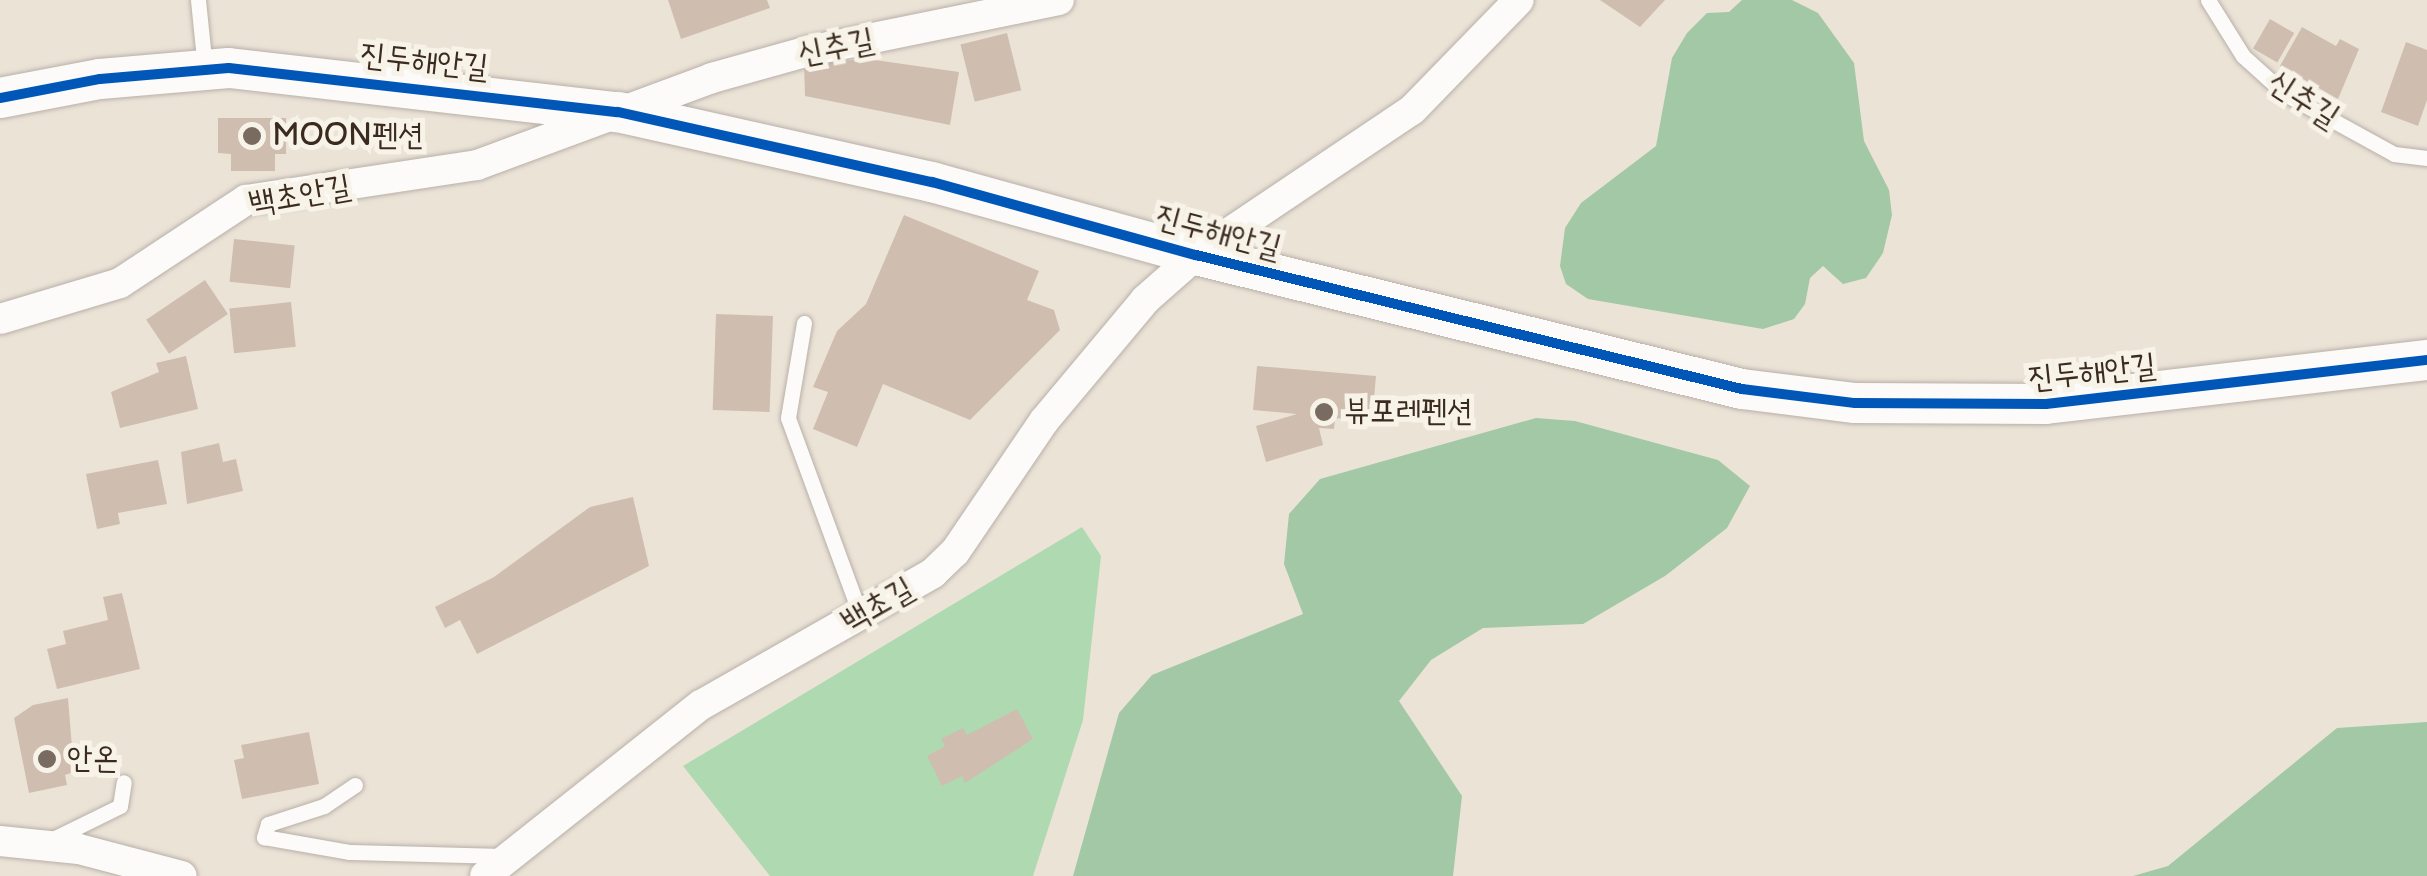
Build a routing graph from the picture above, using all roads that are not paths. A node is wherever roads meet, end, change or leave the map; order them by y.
1 (198, 0) edge
2 (1059, 0) edge
3 (1518, 0) edge
4 (2208, 0) edge
5 (205, 69) junction
6 (0, 98) edge
7 (618, 112) junction
8 (2427, 158) edge
9 (1196, 255) junction
10 (0, 319) edge
11 (804, 323) dead end
12 (2427, 360) edge
13 (860, 616) junction
14 (124, 782) dead end
15 (355, 785) dead end
16 (0, 841) edge
17 (42, 845) junction
18 (517, 856) junction
19 (182, 876) edge
20 (485, 876) edge

1 - 5 lane
2 - 7 street, 신추길
3 - 9 street, 진두해안길
4 - 8 lane, 신추길
5 - 6 street, 진두해안길
5 - 7 street, 진두해안길
7 - 9 street, 진두해안길
7 - 10 street, 백초안길
9 - 12 street, 진두해안길
9 - 13 street, 백초길
11 - 13 lane
13 - 18 street, 백초길
14 - 17 lane
15 - 18 lane
16 - 17 street
17 - 19 street
18 - 20 street, 백초길

